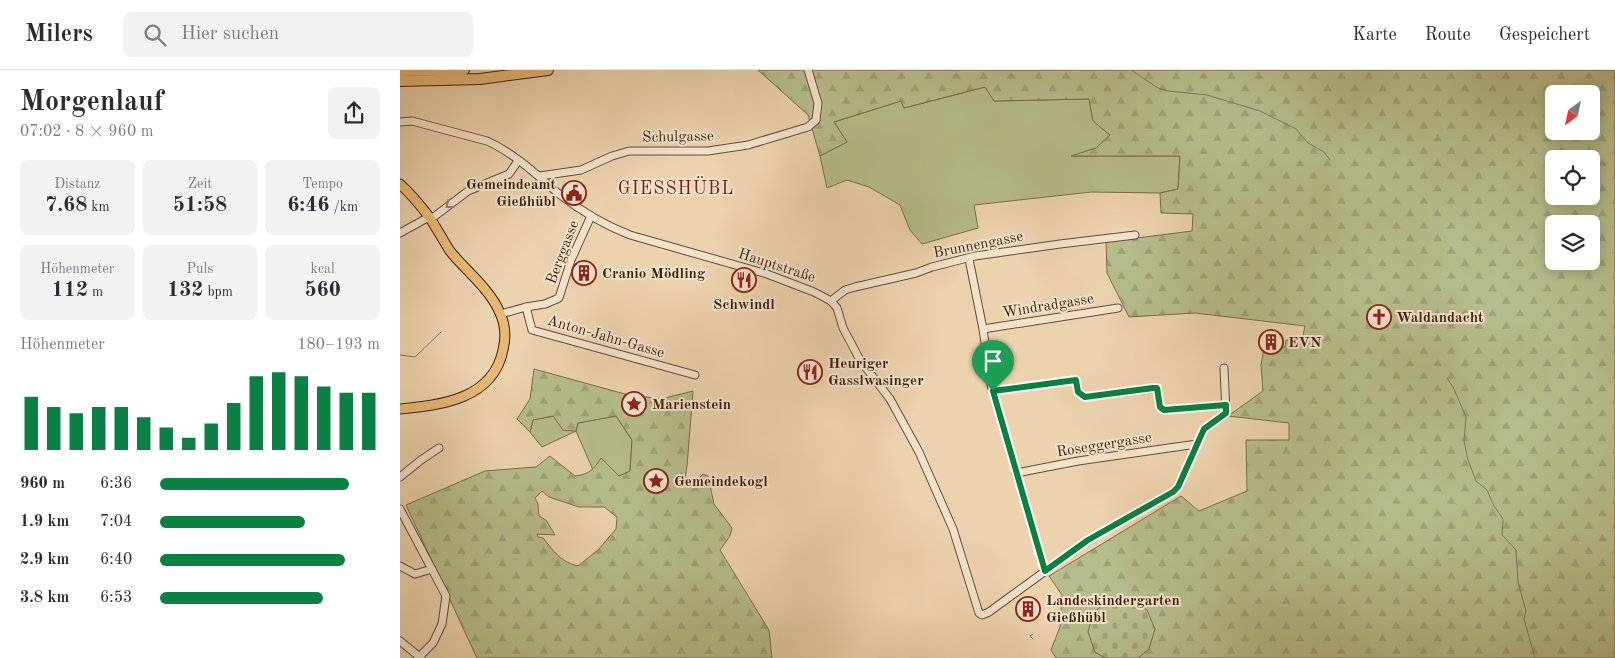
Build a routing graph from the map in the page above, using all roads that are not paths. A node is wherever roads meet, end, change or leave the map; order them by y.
1 (464, 70) edge
2 (548, 70) edge
3 (808, 70) edge
4 (400, 71) edge
5 (400, 81) edge
6 (400, 122) edge
7 (518, 161) junction
8 (540, 176) junction
9 (400, 184) edge
10 (591, 216) junction
11 (430, 218) junction
12 (400, 233) edge
13 (1135, 235) dead end
14 (969, 259) junction
15 (831, 301) junction
16 (526, 307) junction
17 (1118, 308) dead end
18 (500, 314) junction
19 (983, 330) junction
20 (1224, 368) dead end
21 (695, 375) dead end
22 (993, 391) junction
23 (1226, 405) junction
24 (400, 409) edge
25 (1197, 444) junction
26 (439, 448) dead end
27 (1016, 473) junction
28 (400, 477) edge
29 (400, 509) edge
30 (400, 566) edge
31 (432, 569) junction
32 (1045, 571) junction
33 (400, 642) edge
34 (420, 658) edge

1 - 4 highway
2 - 5 highway
3 - 8 street, Schulgasse
6 - 7 street, Hauptstraße
7 - 8 street, Hauptstraße
7 -> 11 street
8 - 10 street, Hauptstraße
9 - 11 main road
10 - 15 street, Hauptstraße
10 - 16 street, Berggasse
11 - 12 street
11 - 18 main road
13 - 14 street, Brunnengasse
14 - 15 street, Brunnengasse
14 - 19 street
15 - 32 street
16 - 18 street, Berggasse
16 - 21 street, Anton-Jahn-Gasse
17 - 19 street, Windradgasse
18 - 24 main road
19 - 22 street
20 - 23 street
22 - 23 street
22 - 27 street
23 - 25 street
25 - 27 street, Roseggergasse
25 - 32 street
26 - 28 street
27 - 32 street
29 - 31 street
30 - 31 street
31 - 34 street
33 - 34 street

